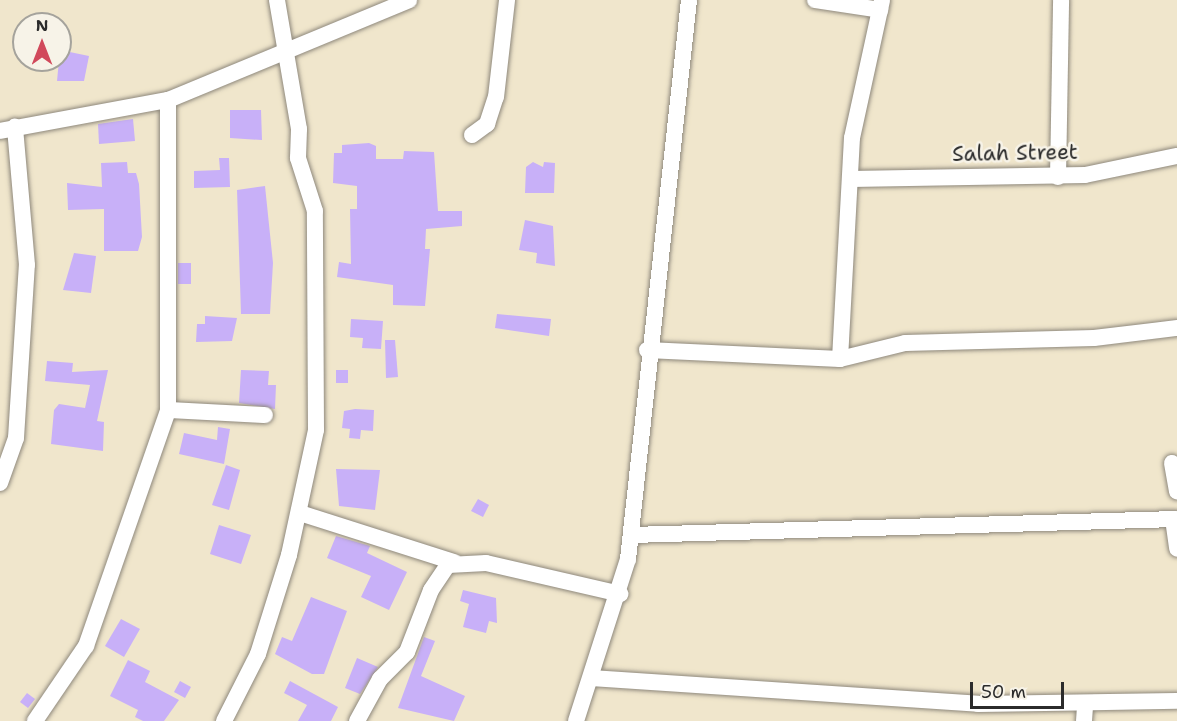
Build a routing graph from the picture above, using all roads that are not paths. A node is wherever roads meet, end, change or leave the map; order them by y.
1 (277, 0) edge
2 (409, 0) edge
3 (507, 0) edge
4 (689, 0) edge
5 (815, 0) edge
6 (1061, 0) edge
7 (881, 5) edge
8 (283, 53) junction
9 (168, 100) junction
10 (8, 129) edge
11 (472, 135) dead end
12 (1177, 156) edge
13 (1058, 177) junction
14 (851, 179) junction
15 (1177, 328) edge
16 (647, 350) junction
17 (840, 359) junction
18 (168, 410) junction
19 (265, 415) dead end
20 (1172, 463) dead end
21 (0, 483) edge
22 (1177, 492) edge
23 (300, 513) junction
24 (1175, 519) edge
25 (631, 535) junction
26 (1177, 549) edge
27 (454, 562) junction
28 (620, 594) junction
29 (591, 678) junction
30 (1177, 701) edge
31 (1084, 713) edge
32 (35, 721) edge
33 (224, 721) edge
34 (357, 721) edge
35 (576, 721) edge

1 - 8 street
2 - 8 street
3 - 11 street
4 - 16 street
5 - 7 street
6 - 13 street
7 - 14 street
8 - 9 street
8 - 23 street
9 - 10 street
9 - 18 street
10 - 21 street
12 - 13 street, Salah Street
13 - 14 street, Salah Street
14 - 17 street
15 - 17 street
16 - 17 street
16 - 25 street
18 - 19 street
18 - 32 street
20 - 22 street
23 - 27 street
23 - 33 street
24 - 25 street
24 - 26 street
25 - 28 street
27 - 28 street
27 - 34 street
28 - 29 street
29 - 31 street
29 - 35 street
30 - 31 street

